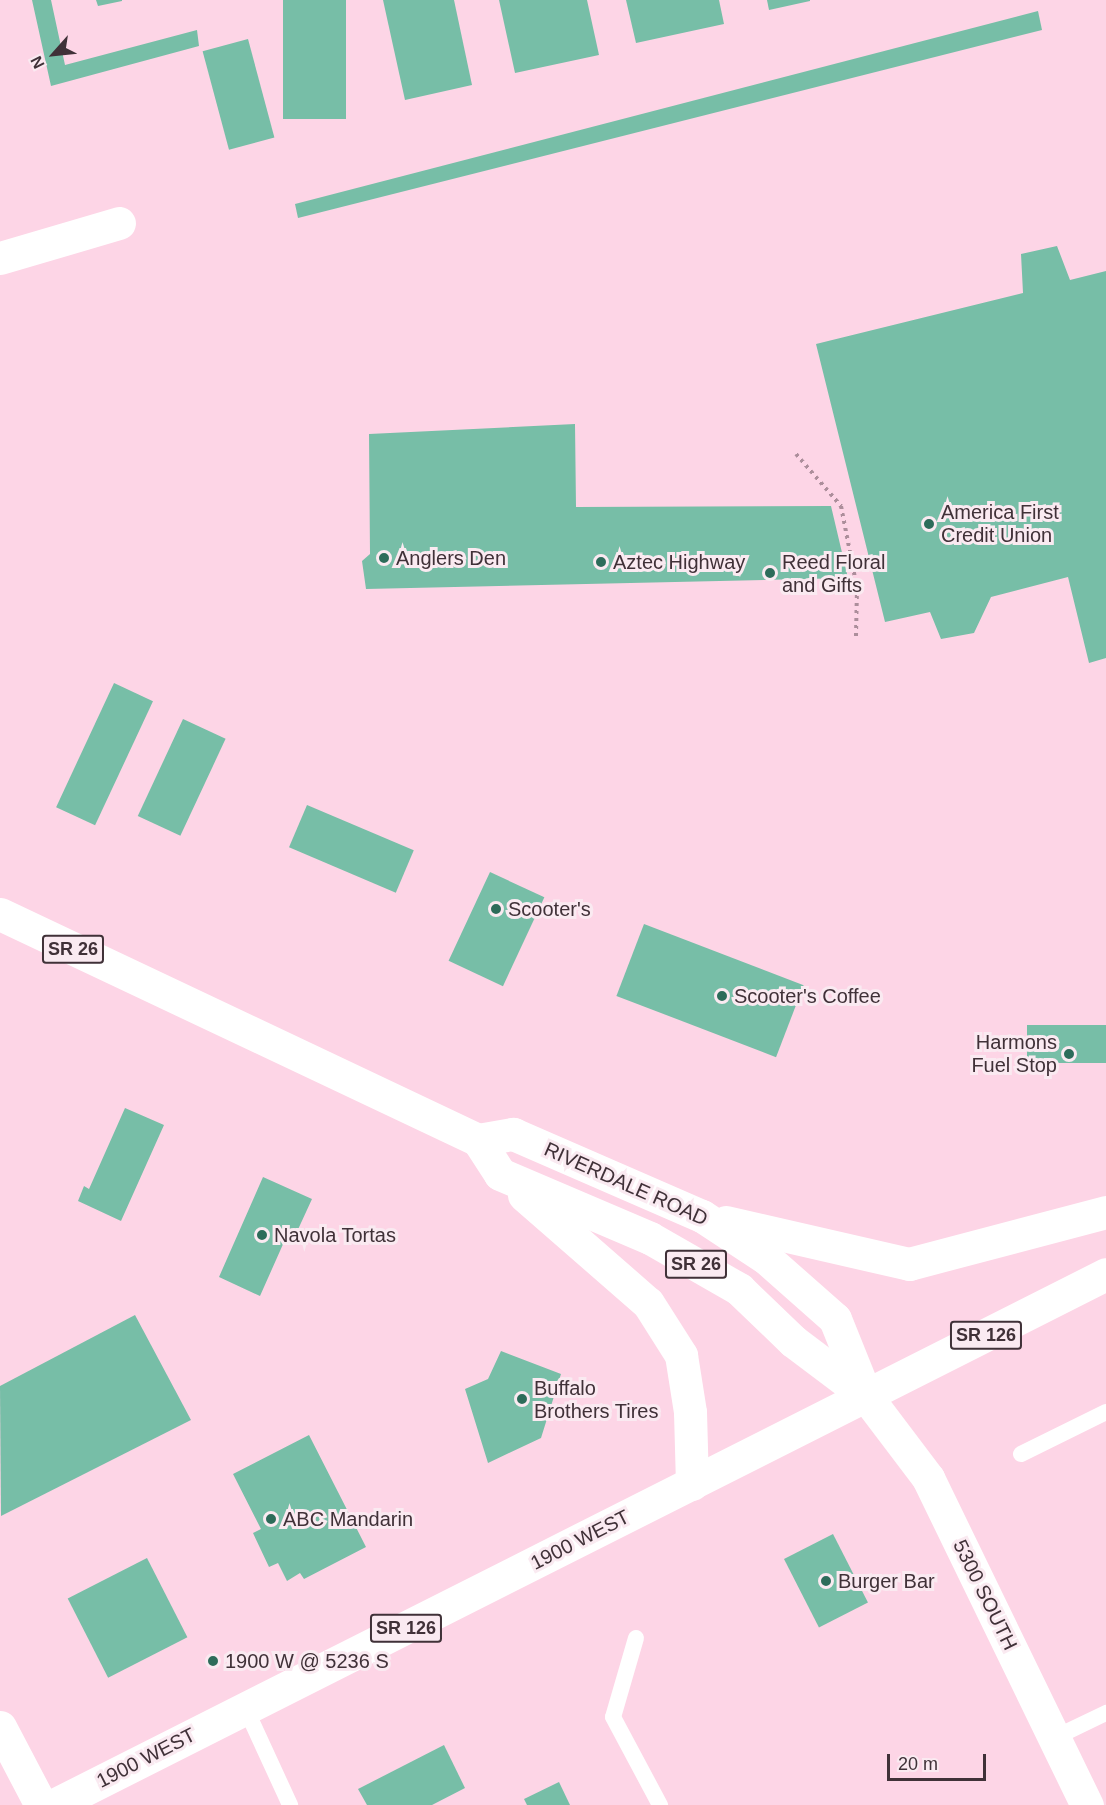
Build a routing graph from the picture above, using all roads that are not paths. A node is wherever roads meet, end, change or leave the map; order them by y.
1 (119, 223) dead end
2 (0, 258) edge
3 (0, 914) edge
4 (478, 1140) junction
5 (500, 1174) junction
6 (1106, 1212) edge
7 (702, 1216) junction
8 (1106, 1274) edge
9 (866, 1396) junction
10 (1106, 1412) edge
11 (1021, 1454) dead end
12 (692, 1484) junction
13 (636, 1638) dead end
14 (245, 1707) junction
15 (1106, 1713) edge
16 (0, 1727) edge
17 (1054, 1738) junction
18 (41, 1805) edge
19 (54, 1805) edge
20 (290, 1805) edge
21 (660, 1805) edge
22 (1087, 1805) edge

1 - 2 main road
3 - 4 main road, SR 26
4 - 5 main road
4 - 7 main road, RIVERDALE ROAD / SR 26
5 - 9 main road, RIVERDALE ROAD / SR 26
5 - 12 main road
6 - 7 main road
7 - 9 main road, RIVERDALE ROAD / SR 26
8 - 9 main road, 1900 WEST / SR 126
9 - 12 main road, 1900 WEST / SR 126
9 - 17 main road, 5300 SOUTH
10 - 11 lane
12 - 14 main road, 1900 WEST / SR 126
13 - 21 lane
14 - 19 main road, 1900 WEST / SR 126
14 - 20 lane
15 - 17 lane
16 - 18 main road
17 - 22 main road, 5300 SOUTH

